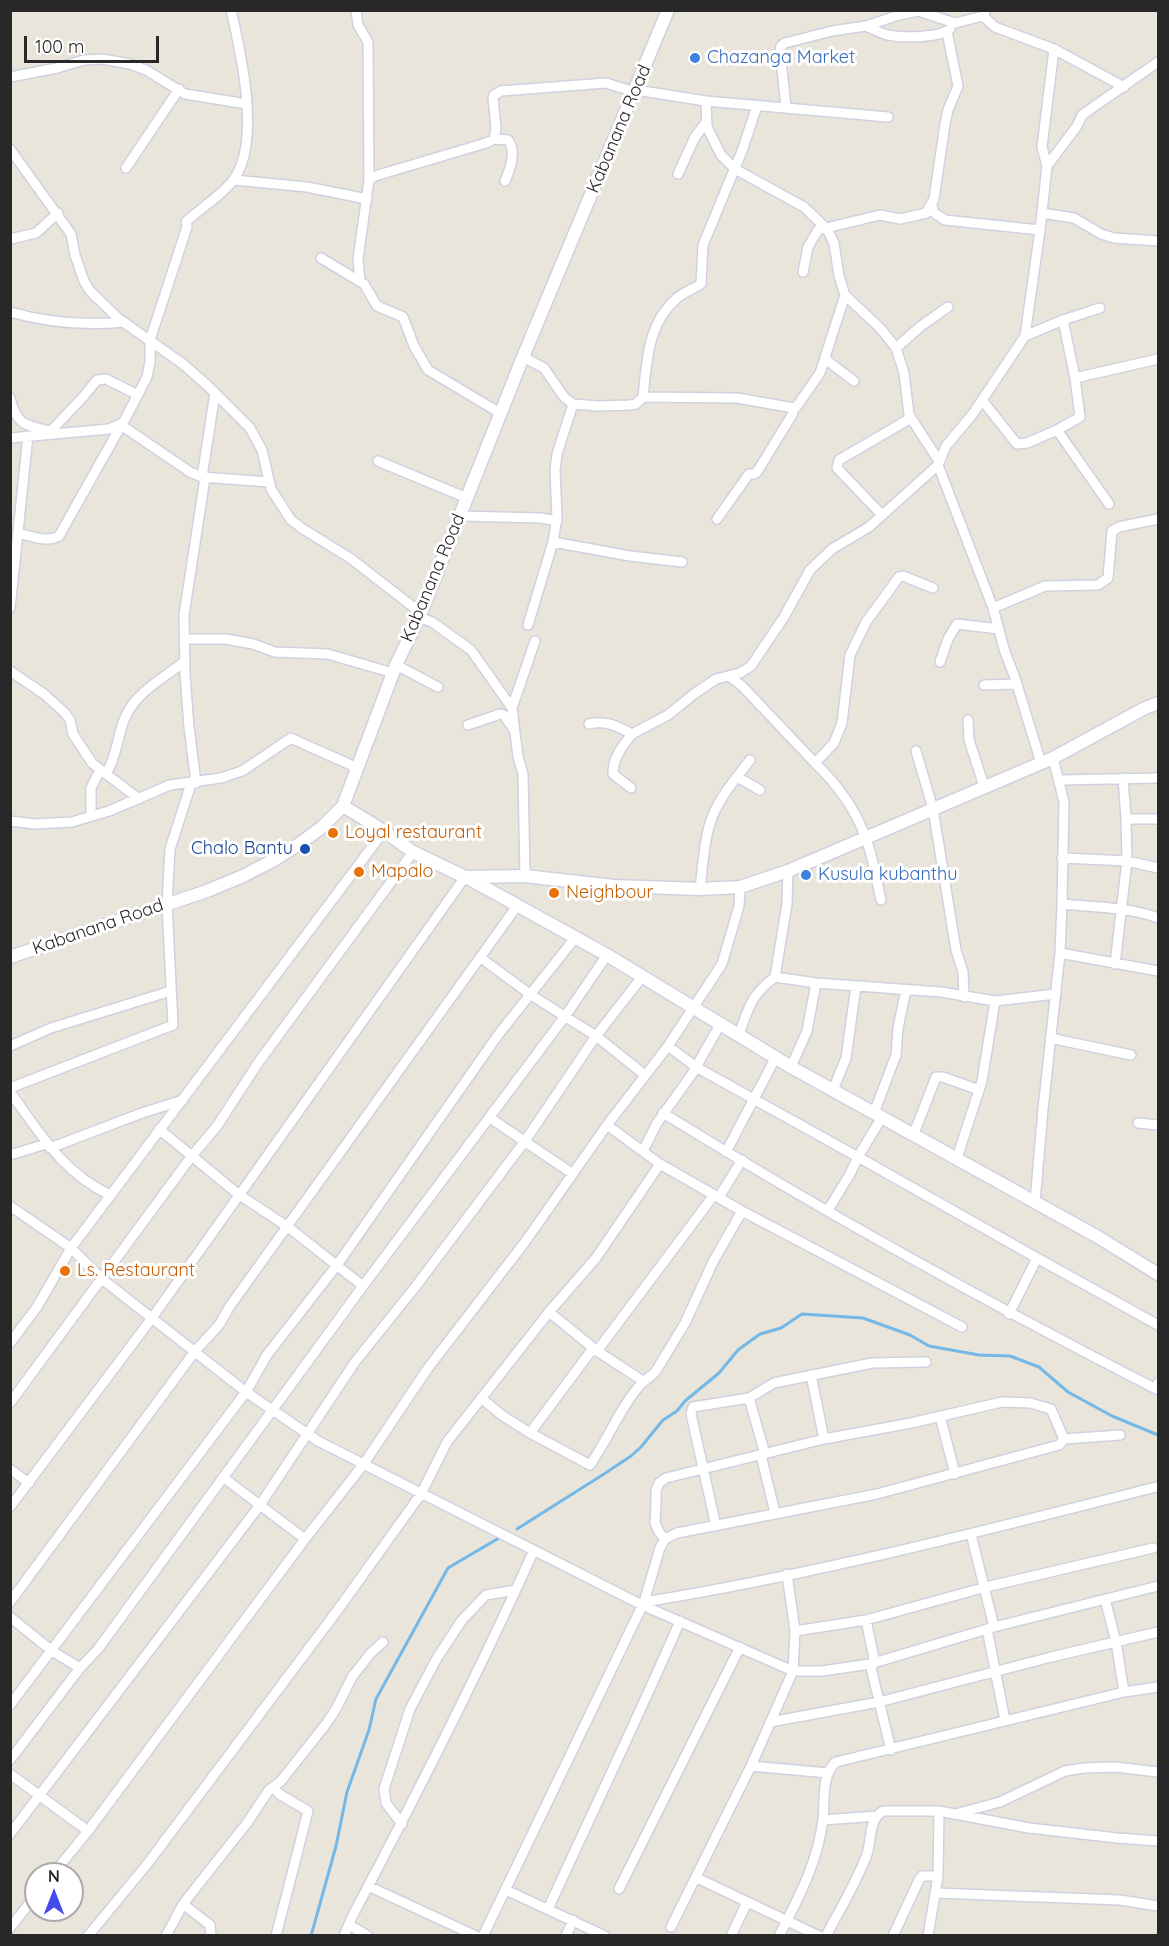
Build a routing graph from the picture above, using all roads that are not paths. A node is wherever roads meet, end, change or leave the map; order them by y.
1 (231, 10) edge
2 (356, 10) edge
3 (668, 10) edge
4 (932, 12) edge
5 (984, 14) edge
6 (956, 23) junction
7 (866, 27) junction
8 (946, 32) junction
9 (1054, 49) junction
10 (1158, 62) edge
11 (10, 77) edge
12 (1124, 87) junction
13 (179, 89) junction
14 (635, 91) junction
15 (706, 101) junction
16 (247, 104) junction
17 (757, 106) junction
18 (786, 107) junction
19 (888, 117) dead end
20 (707, 120) junction
21 (494, 139) junction
22 (10, 148) edge
23 (1047, 166) junction
24 (126, 168) dead end
25 (735, 169) junction
26 (678, 174) dead end
27 (234, 180) junction
28 (369, 180) junction
29 (505, 181) dead end
30 (367, 199) junction
31 (932, 205) junction
32 (57, 213) junction
33 (1042, 213) junction
34 (827, 229) junction
35 (1040, 230) junction
36 (10, 239) edge
37 (1158, 241) edge
38 (321, 258) dead end
39 (803, 272) dead end
40 (360, 280) junction
41 (845, 295) junction
42 (948, 307) dead end
43 (1100, 308) dead end
44 (10, 312) edge
45 (1063, 320) junction
46 (124, 322) junction
47 (1025, 336) junction
48 (150, 340) junction
49 (896, 348) junction
50 (523, 357) junction
51 (1158, 358) edge
52 (825, 359) junction
53 (1075, 378) junction
54 (854, 381) dead end
55 (215, 393) junction
56 (138, 395) junction
57 (643, 397) junction
58 (10, 398) edge
59 (982, 400) junction
60 (573, 404) junction
61 (794, 408) junction
62 (500, 414) junction
63 (910, 417) junction
64 (122, 424) junction
65 (1057, 430) junction
66 (49, 432) junction
67 (28, 436) junction
68 (10, 438) edge
69 (378, 461) dead end
70 (938, 463) junction
71 (204, 478) junction
72 (269, 482) junction
73 (467, 498) junction
74 (1108, 504) dead end
75 (882, 515) junction
76 (460, 516) junction
77 (717, 519) dead end
78 (1158, 519) edge
79 (556, 521) junction
80 (18, 533) junction
81 (553, 542) junction
82 (682, 562) dead end
83 (933, 588) dead end
84 (10, 608) edge
85 (993, 608) junction
86 (420, 615) junction
87 (528, 625) dead end
88 (999, 629) junction
89 (185, 639) junction
90 (535, 641) dead end
91 (185, 661) junction
92 (940, 662) dead end
93 (395, 669) junction
94 (10, 671) edge
95 (729, 676) junction
96 (1017, 684) junction
97 (984, 686) dead end
98 (438, 687) dead end
99 (1158, 703) edge
100 (512, 708) junction
101 (968, 720) dead end
102 (590, 724) dead end
103 (468, 725) dead end
104 (513, 729) junction
105 (632, 734) junction
106 (916, 751) dead end
107 (1053, 758) junction
108 (750, 760) dead end
109 (815, 763) junction
110 (1041, 763) junction
111 (357, 768) junction
112 (103, 772) junction
113 (737, 777) junction
114 (1123, 778) junction
115 (1158, 778) edge
116 (1060, 780) junction
117 (193, 783) junction
118 (984, 786) junction
119 (631, 788) dead end
120 (760, 790) dead end
121 (139, 799) junction
122 (343, 806) junction
123 (933, 808) junction
124 (91, 816) junction
125 (1126, 819) junction
126 (1158, 819) edge
127 (10, 821) edge
128 (384, 831) junction
129 (866, 838) junction
130 (413, 852) junction
131 (1062, 858) junction
132 (1127, 861) junction
133 (1158, 868) edge
134 (788, 871) junction
135 (525, 876) junction
136 (465, 877) junction
137 (740, 887) junction
138 (700, 889) junction
139 (881, 900) dead end
140 (167, 904) junction
141 (1062, 904) junction
142 (517, 906) junction
143 (1122, 910) junction
144 (1158, 918) edge
145 (575, 938) junction
146 (1060, 953) junction
147 (607, 955) junction
148 (10, 957) edge
149 (481, 957) junction
150 (1115, 964) junction
151 (1158, 971) edge
152 (642, 977) junction
153 (775, 977) junction
154 (816, 983) junction
155 (856, 986) junction
156 (906, 990) junction
157 (171, 991) junction
158 (1056, 994) junction
159 (531, 995) junction
160 (964, 997) junction
161 (995, 1001) junction
162 (693, 1007) junction
163 (566, 1015) junction
164 (721, 1023) junction
165 (739, 1034) junction
166 (596, 1035) junction
167 (1050, 1038) junction
168 (10, 1046) edge
169 (668, 1046) junction
170 (1131, 1055) dead end
171 (776, 1057) junction
172 (696, 1067) junction
173 (791, 1067) junction
174 (645, 1075) junction
175 (10, 1090) edge
176 (833, 1090) junction
177 (979, 1090) junction
178 (754, 1099) junction
179 (183, 1100) junction
180 (663, 1113) junction
181 (878, 1115) junction
182 (490, 1118) junction
183 (1138, 1123) dead end
184 (607, 1125) junction
185 (1158, 1125) edge
186 (159, 1129) junction
187 (913, 1136) junction
188 (525, 1141) junction
189 (48, 1146) junction
190 (643, 1151) junction
191 (726, 1152) junction
192 (10, 1155) edge
193 (191, 1157) junction
194 (858, 1157) junction
195 (957, 1158) junction
196 (742, 1160) junction
197 (660, 1164) junction
198 (573, 1174) junction
199 (238, 1194) junction
200 (110, 1195) junction
201 (716, 1196) junction
202 (1035, 1202) junction
203 (10, 1206) edge
204 (828, 1210) junction
205 (742, 1211) junction
206 (288, 1227) junction
207 (71, 1248) junction
208 (1037, 1258) junction
209 (337, 1265) junction
210 (1158, 1274) edge
211 (102, 1279) junction
212 (363, 1286) junction
213 (549, 1312) junction
214 (1009, 1314) junction
215 (152, 1318) junction
216 (1158, 1325) edge
217 (962, 1327) dead end
218 (10, 1343) edge
219 (196, 1350) junction
220 (597, 1351) junction
221 (926, 1362) dead end
222 (812, 1375) junction
223 (643, 1381) junction
224 (1158, 1383) edge
225 (246, 1392) junction
226 (481, 1398) junction
227 (749, 1398) junction
228 (10, 1403) edge
229 (272, 1411) junction
230 (940, 1416) junction
231 (530, 1433) junction
232 (307, 1434) junction
233 (1120, 1435) dead end
234 (824, 1439) junction
235 (1064, 1439) junction
236 (763, 1454) junction
237 (363, 1465) junction
238 (704, 1467) junction
239 (10, 1469) edge
240 (955, 1474) junction
241 (224, 1478) junction
242 (29, 1483) junction
243 (1156, 1487) dead end
244 (421, 1494) junction
245 (260, 1505) junction
246 (10, 1507) edge
247 (775, 1513) junction
248 (716, 1526) junction
249 (971, 1534) junction
250 (305, 1539) junction
251 (665, 1539) junction
252 (1154, 1548) dead end
253 (534, 1550) junction
254 (787, 1574) junction
255 (1158, 1586) edge
256 (986, 1587) junction
257 (516, 1590) junction
258 (1105, 1599) junction
259 (10, 1602) edge
260 (643, 1604) junction
261 (10, 1617) edge
262 (866, 1620) junction
263 (680, 1621) junction
264 (991, 1628) junction
265 (795, 1631) junction
266 (1158, 1632) edge
267 (383, 1641) dead end
268 (1116, 1642) junction
269 (740, 1647) junction
270 (52, 1651) junction
271 (872, 1663) junction
272 (80, 1668) junction
273 (793, 1671) junction
274 (995, 1672) junction
275 (1158, 1687) edge
276 (1124, 1692) junction
277 (879, 1702) junction
278 (10, 1705) edge
279 (1005, 1720) junction
280 (770, 1722) junction
281 (891, 1750) junction
282 (10, 1760) edge
283 (751, 1766) junction
284 (1158, 1772) edge
285 (828, 1773) junction
286 (10, 1774) edge
287 (273, 1787) junction
288 (39, 1796) junction
289 (939, 1811) junction
290 (957, 1814) junction
291 (877, 1816) junction
292 (823, 1820) junction
293 (402, 1824) junction
294 (88, 1831) junction
295 (10, 1834) edge
296 (1158, 1840) edge
297 (62, 1862) edge
298 (938, 1876) junction
299 (697, 1878) junction
300 (368, 1886) junction
301 (619, 1889) dead end
302 (506, 1890) junction
303 (936, 1893) junction
304 (747, 1902) junction
305 (183, 1904) junction
306 (1158, 1906) edge
307 (548, 1909) junction
308 (24, 1910) edge
309 (573, 1920) junction
310 (786, 1922) junction
311 (349, 1925) junction
312 (671, 1927) dead end
313 (10, 1928) edge
314 (88, 1935) edge
315 (166, 1935) edge
316 (212, 1935) edge
317 (276, 1935) edge
318 (344, 1935) edge
319 (368, 1935) edge
320 (476, 1935) edge
321 (483, 1935) edge
322 (566, 1935) edge
323 (605, 1935) edge
324 (731, 1935) edge
325 (779, 1935) edge
326 (819, 1935) edge
327 (826, 1935) edge
328 (893, 1935) edge
329 (928, 1935) edge

1 - 16 street
2 - 28 street
3 - 14 street, Kabanana Road
4 - 6 street
4 - 7 street
5 - 6 street
5 - 9 street
6 - 8 street
7 - 8 street
7 - 18 street
8 - 31 street
9 - 12 street
9 - 23 street
10 - 12 street
11 - 13 street
12 - 23 street
13 - 16 street
13 - 24 street
14 - 15 street
14 - 21 street
14 - 50 street, Kabanana Road
15 - 17 street
15 - 20 street
16 - 27 street
17 - 18 street
17 - 25 street
18 - 19 street
20 - 25 street
20 - 26 street
21 - 28 street
21 - 29 street
22 - 32 street
23 - 33 street
25 - 34 street
25 - 57 street
27 - 30 street
27 - 48 street
28 - 30 street
30 - 40 street
31 - 34 street
31 - 35 street
32 - 36 street
32 - 46 street
33 - 35 street
33 - 37 street
34 - 39 street
34 - 41 street
35 - 47 street
38 - 40 street
40 - 62 street
41 - 49 street
41 - 52 street
42 - 49 street
43 - 45 street
44 - 46 street
45 - 47 street
45 - 53 street
46 - 48 street
47 - 59 street
48 - 55 street
48 - 56 street
49 - 63 street
50 - 60 street
50 - 62 street, Kabanana Road
51 - 53 street
52 - 54 street
52 - 61 street
53 - 65 street
55 - 71 street
55 - 72 street
56 - 64 street
56 - 66 street
57 - 60 street
57 - 61 street
58 - 66 street
59 - 65 street
59 - 70 street
60 - 79 street
61 - 77 street
62 - 73 street, Kabanana Road
63 - 70 street
63 - 75 street
64 - 66 street
64 - 71 street
64 - 80 street
65 - 74 street
66 - 67 street
67 - 68 street
67 - 80 street
69 - 73 street
70 - 75 street
70 - 85 street
71 - 72 street
71 - 89 street
72 - 86 street
73 - 76 street, Kabanana Road
75 - 95 street
76 - 79 street
76 - 86 street, Kabanana Road
78 - 85 street
79 - 81 street
80 - 84 street
81 - 82 street
81 - 87 street
83 - 109 street
85 - 88 street
86 - 93 street, Kabanana Road
86 - 100 street
88 - 92 street
88 - 96 street
89 - 91 street
89 - 93 street
90 - 100 street
91 - 112 street
91 - 117 street
93 - 98 street
93 - 111 street, Kabanana Road
94 - 112 street
95 - 105 street
95 - 109 street
96 - 97 street
96 - 110 street
99 - 107 street
100 - 104 street
101 - 118 street
102 - 105 street
103 - 104 street
104 - 135 street
105 - 119 street
106 - 123 street
107 - 110 street
107 - 116 street
108 - 113 street
109 - 129 street
110 - 118 street
111 - 117 street
111 - 122 street, Kabanana Road
112 - 121 street
112 - 124 street
113 - 120 street
113 - 138 street
114 - 115 street
114 - 116 street
114 - 125 street
116 - 131 street
117 - 121 street
117 - 140 street
118 - 123 street
121 - 124 street
122 - 128 street
122 - 140 street, Kabanana Road
123 - 129 street
123 - 160 street
124 - 127 street
125 - 126 street
125 - 132 street
128 - 130 street
128 - 179 street
129 - 134 street
129 - 139 street
130 - 136 street
130 - 193 street
131 - 132 street
131 - 141 street
132 - 133 street
132 - 143 street
134 - 137 street
134 - 153 street
135 - 136 street
135 - 138 street
136 - 142 street
136 - 199 street
137 - 138 street
137 - 162 street
140 - 148 street, Kabanana Road
140 - 157 street
141 - 143 street
141 - 146 street
142 - 145 street
142 - 149 street
143 - 144 street
143 - 150 street
145 - 147 street
145 - 159 street
146 - 150 street
146 - 158 street
147 - 152 street
147 - 163 street
149 - 159 street
149 - 206 street
150 - 151 street
152 - 162 street
152 - 166 street
153 - 154 street
153 - 165 street
154 - 155 street
154 - 173 street
155 - 156 street
155 - 176 street
156 - 160 street
156 - 181 street
157 - 168 street
157 - 175 street
158 - 161 street
158 - 167 street
159 - 163 street
159 - 209 street
160 - 161 street
161 - 177 street
162 - 164 street
162 - 169 street
163 - 166 street
163 - 182 street
164 - 165 street
164 - 172 street
165 - 171 street
166 - 174 street
166 - 188 street
167 - 170 street
167 - 202 street
169 - 172 street
169 - 174 street
171 - 173 street
171 - 178 street
172 - 178 street
172 - 180 street
173 - 176 street
174 - 184 street
175 - 189 street
176 - 181 street
177 - 187 street
177 - 195 street
178 - 191 street
178 - 194 street
179 - 186 street
179 - 189 street
180 - 190 street
180 - 191 street
181 - 187 street
181 - 194 street
182 - 188 street
182 - 212 street
183 - 185 street
184 - 190 street
184 - 198 street
186 - 193 street
186 - 200 street
187 - 195 street
188 - 198 street
188 - 232 street
189 - 192 street
189 - 200 street
190 - 197 street
191 - 196 street
193 - 199 street
193 - 211 street
194 - 204 street
194 - 208 street
195 - 202 street
196 - 201 street
196 - 204 street
197 - 201 street
197 - 213 street
198 - 237 street
199 - 206 street
199 - 215 street
200 - 207 street
201 - 205 street
201 - 220 street
202 - 210 street
203 - 207 street
204 - 214 street
205 - 217 street
205 - 223 street
206 - 209 street
206 - 219 street
207 - 211 street
207 - 218 street
208 - 214 street
208 - 216 street
209 - 212 street
209 - 225 street
211 - 215 street
211 - 228 street
212 - 229 street
213 - 220 street
213 - 226 street
214 - 224 street
215 - 219 street
215 - 242 street
219 - 225 street
219 - 259 street
220 - 223 street
220 - 231 street
221 - 222 street
222 - 227 street
222 - 234 street
223 - 231 street
225 - 229 street
225 - 270 street
226 - 231 street
226 - 244 street
227 - 236 street
227 - 238 street
229 - 232 street
229 - 241 street
230 - 234 street
230 - 235 street
230 - 240 street
232 - 237 street
232 - 245 street
233 - 235 street
234 - 236 street
235 - 240 street
236 - 238 street
236 - 247 street
237 - 244 street
237 - 250 street
238 - 248 street
238 - 251 street
239 - 242 street
240 - 247 street
241 - 245 street
241 - 272 street
242 - 246 street
243 - 249 street
244 - 253 street
244 - 314 street
245 - 250 street
245 - 288 street
247 - 248 street
248 - 251 street
249 - 254 street
249 - 256 street
250 - 294 street
251 - 260 street
252 - 256 street
253 - 257 street
253 - 260 street
254 - 260 street
254 - 265 street
255 - 258 street
256 - 262 street
256 - 264 street
257 - 293 street
257 - 293 street
258 - 264 street
258 - 268 street
260 - 263 street
260 - 302 street
261 - 270 street
262 - 265 street
262 - 271 street
263 - 269 street
263 - 307 street
264 - 271 street
264 - 274 street
265 - 273 street
266 - 268 street
267 - 287 street
268 - 274 street
268 - 276 street
269 - 273 street
269 - 301 street
270 - 272 street
270 - 278 street
271 - 273 street
271 - 277 street
272 - 282 street
273 - 280 street
274 - 277 street
274 - 279 street
275 - 276 street
276 - 279 street
277 - 280 street
277 - 281 street
279 - 281 street
280 - 283 street
281 - 285 street
283 - 285 street
283 - 299 street
284 - 290 street
285 - 292 street
286 - 288 street
287 - 305 street
287 - 317 street
288 - 294 street
288 - 295 street
289 - 290 street
289 - 291 street
289 - 298 street
290 - 296 street
291 - 292 street
291 - 327 street
292 - 310 street
293 - 300 street
294 - 297 street
298 - 303 street
298 - 328 street
299 - 304 street
299 - 312 street
300 - 311 street
300 - 320 street
302 - 307 street
302 - 321 street
303 - 306 street
303 - 329 street
304 - 310 street
304 - 324 street
305 - 315 street
305 - 316 street
307 - 309 street
308 - 313 street
309 - 322 street
309 - 323 street
310 - 325 street
310 - 326 street
311 - 318 street
311 - 319 street

